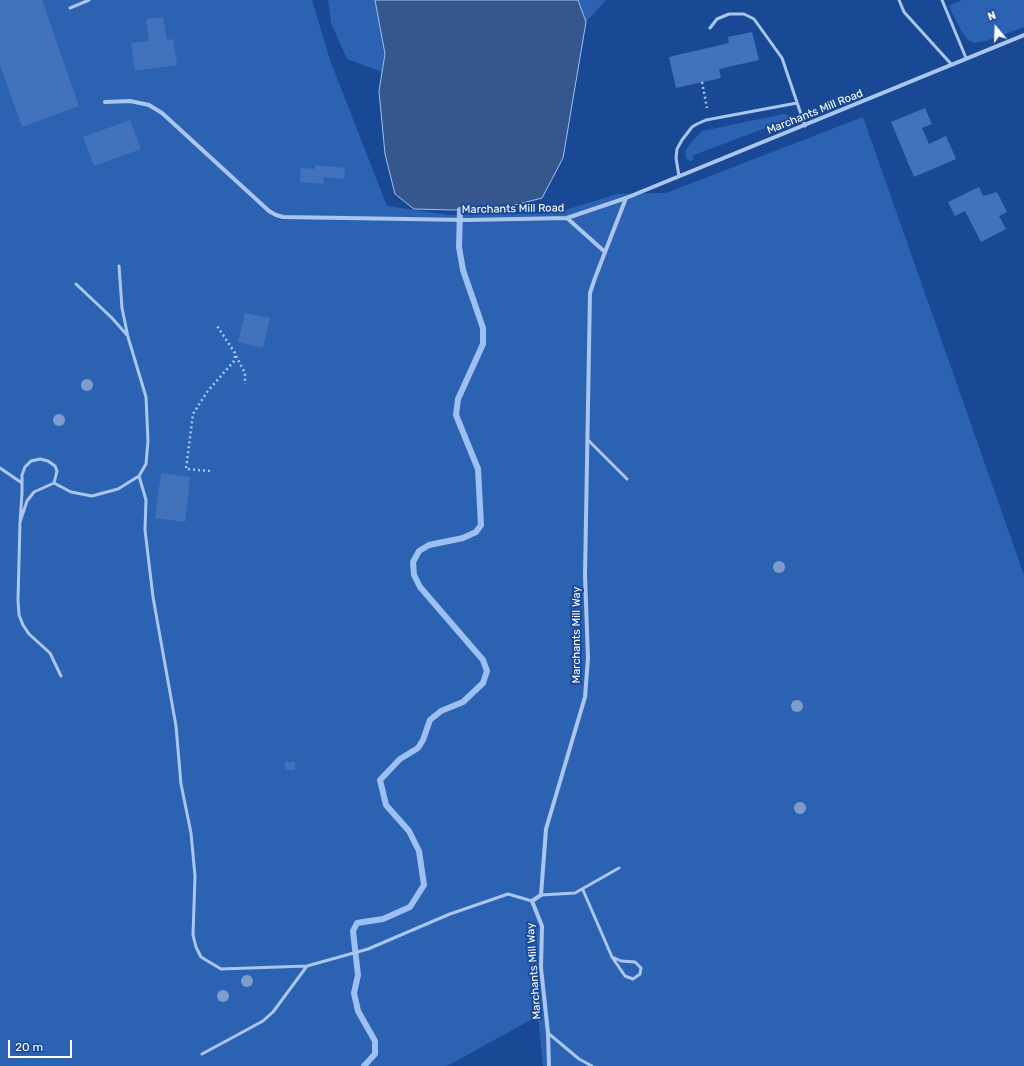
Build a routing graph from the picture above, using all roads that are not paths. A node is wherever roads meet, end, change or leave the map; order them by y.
1 (89, 0) edge
2 (899, 0) edge
3 (942, 0) edge
4 (70, 8) dead end
5 (710, 28) dead end
6 (1024, 35) edge
7 (966, 58) junction
8 (952, 65) junction
9 (105, 102) dead end
10 (797, 103) junction
11 (805, 126) junction
12 (679, 176) junction
13 (626, 198) junction
14 (567, 218) junction
15 (605, 252) junction
16 (119, 266) dead end
17 (76, 284) dead end
18 (128, 337) junction
19 (588, 440) junction
20 (0, 468) edge
21 (139, 476) junction
22 (627, 479) dead end
23 (22, 483) junction
24 (54, 483) junction
25 (20, 522) junction
26 (61, 676) dead end
27 (620, 868) dead end
28 (583, 890) junction
29 (541, 895) junction
30 (532, 901) junction
31 (612, 957) junction
32 (307, 966) junction
33 (548, 1033) junction
34 (202, 1054) dead end
35 (549, 1066) edge
36 (592, 1066) edge

1 - 4 lane
2 - 8 lane
3 - 7 lane
5 - 10 lane
6 - 7 street, Marchants Mill Road
7 - 8 street, Marchants Mill Road
8 - 11 street, Marchants Mill Road
9 - 14 street, Marchants Mill Road
10 - 11 lane
10 - 12 lane
11 - 12 street, Marchants Mill Road
12 - 13 street, Marchants Mill Road
13 - 14 street, Marchants Mill Road
13 - 15 street, Marchants Mill Way
14 - 15 street
15 - 19 street, Marchants Mill Way
16 - 18 lane
17 - 18 lane
18 - 21 lane
19 - 22 lane
19 - 29 street, Marchants Mill Way
20 - 23 lane
21 - 24 lane
21 - 32 lane
23 - 24 lane
23 - 25 lane
24 - 25 lane
25 - 26 lane
27 - 28 lane
28 - 29 lane
28 - 31 lane
29 - 30 street
30 - 32 lane
30 - 33 street, Marchants Mill Way
31 - 31 lane
32 - 34 lane
33 - 35 street, Marchants Mill Way
33 - 36 lane

